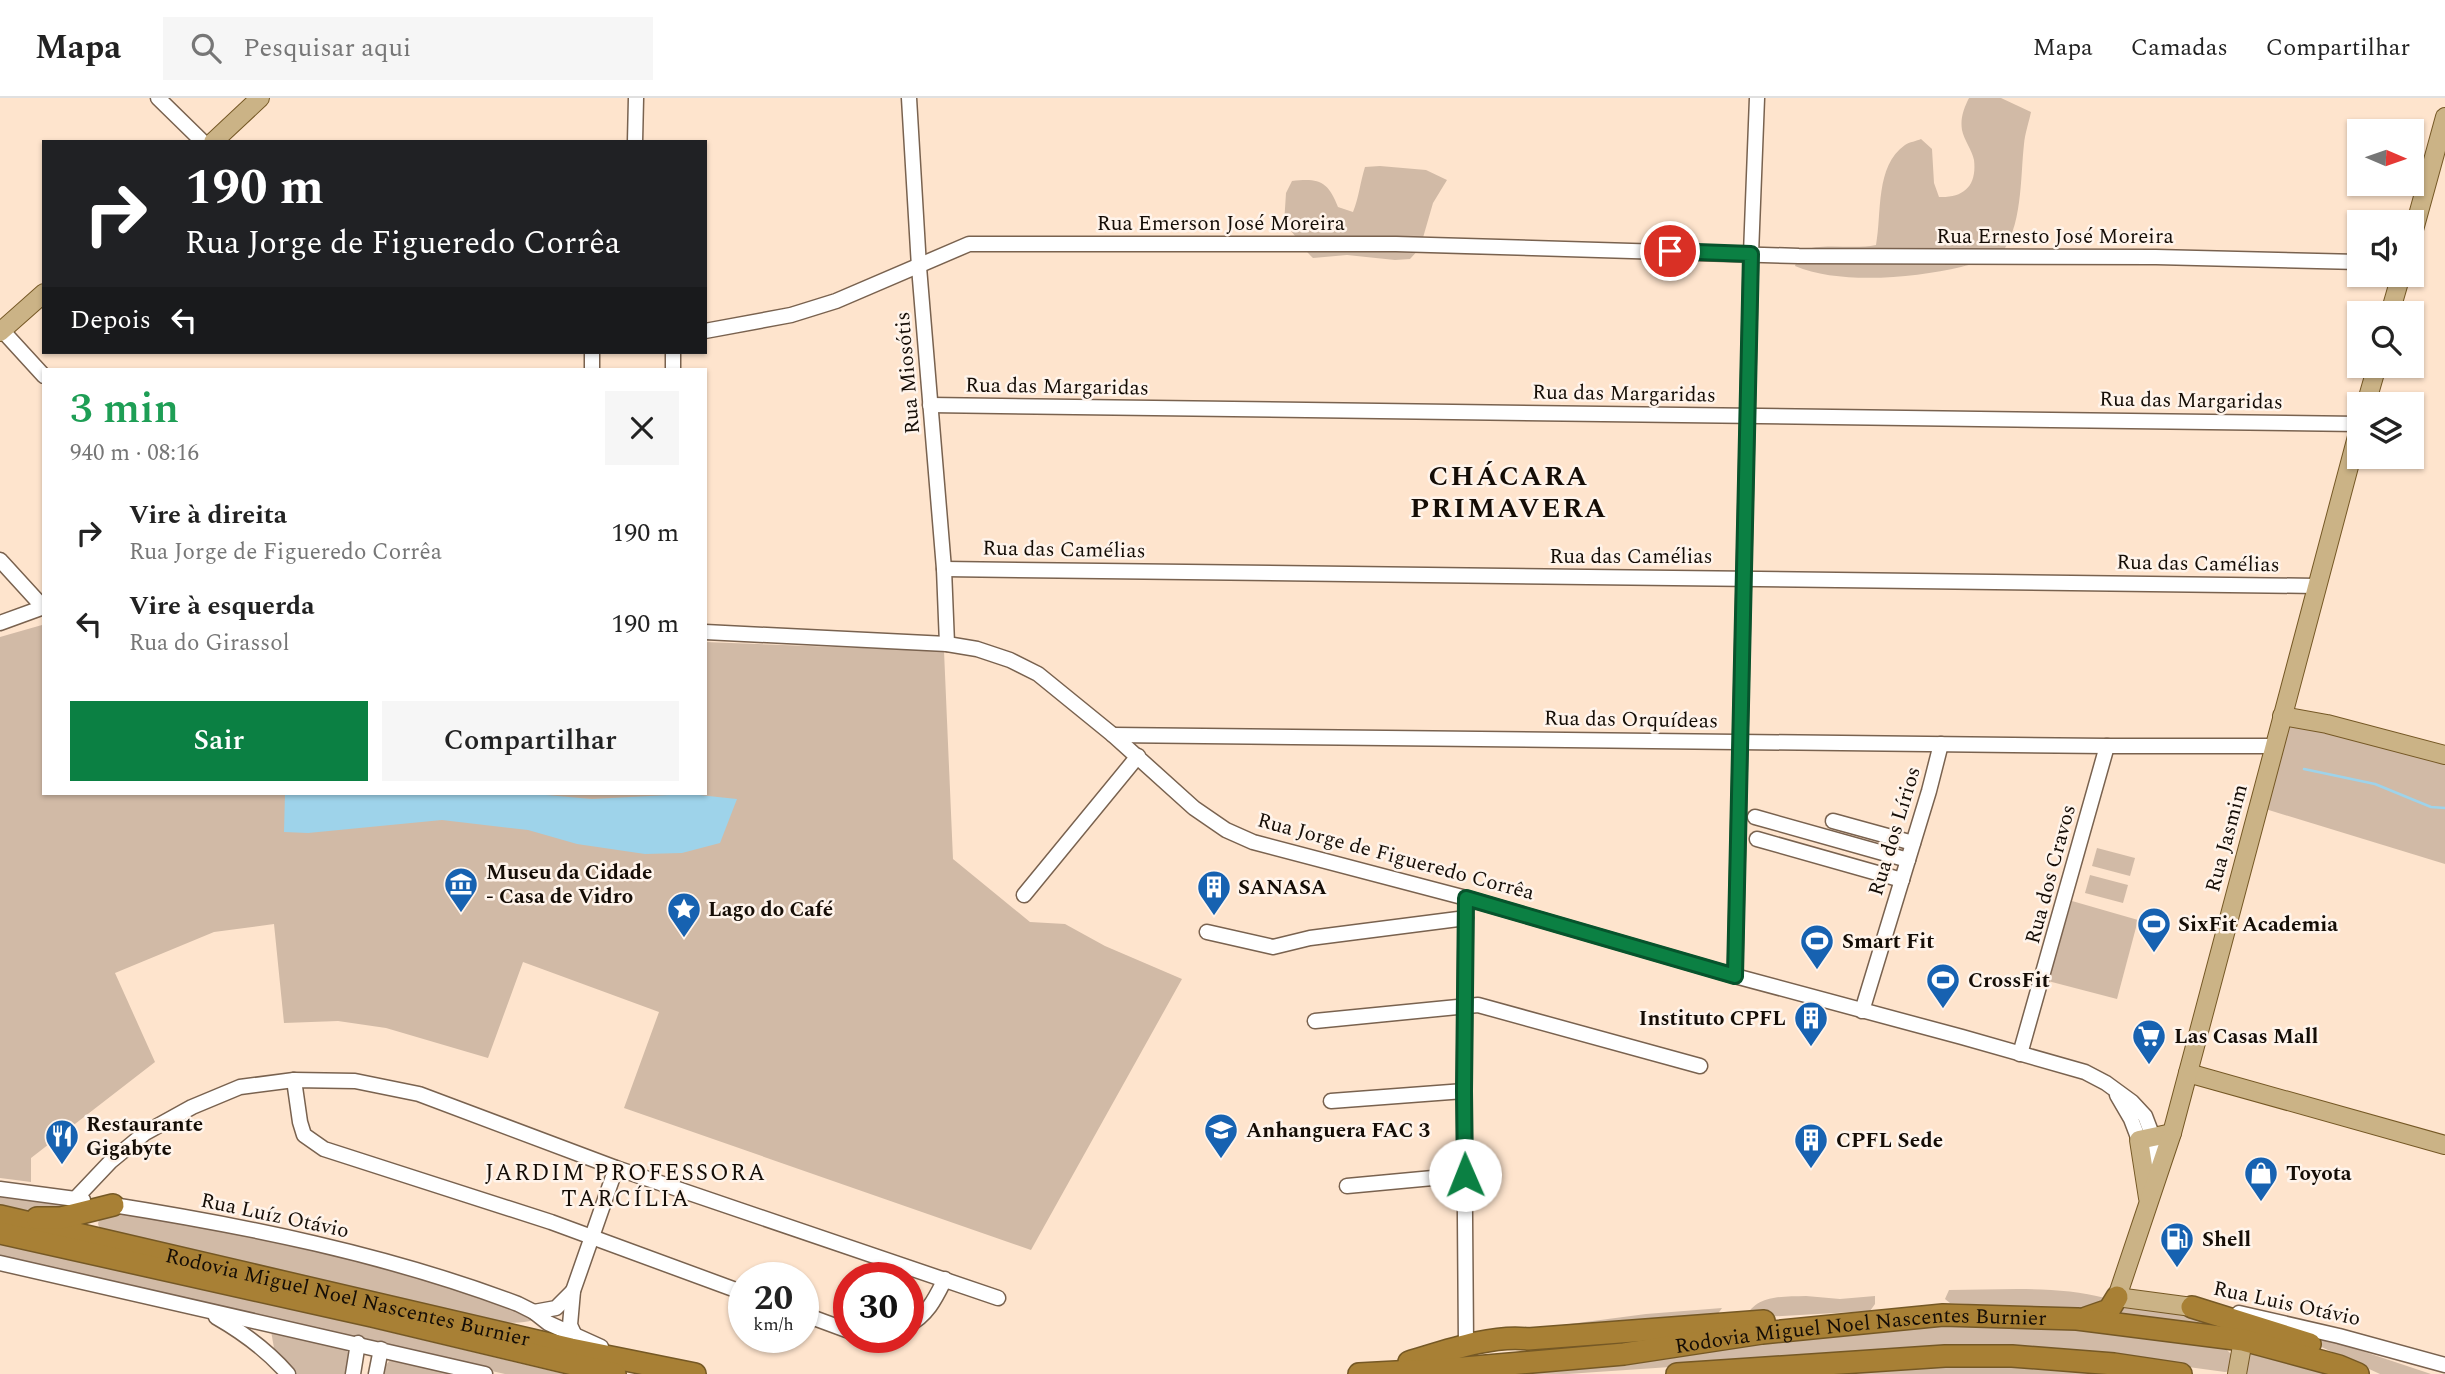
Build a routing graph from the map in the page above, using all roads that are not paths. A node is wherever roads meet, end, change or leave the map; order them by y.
1 (159, 98) edge
2 (260, 98) edge
3 (636, 98) edge
4 (909, 98) edge
5 (1757, 98) edge
6 (2445, 117) edge
7 (201, 140) edge
8 (215, 140) edge
9 (635, 140) edge
10 (2419, 210) edge
11 (1751, 254) junction
12 (2347, 262) edge
13 (919, 267) junction
14 (42, 295) edge
15 (1, 330) edge
16 (707, 331) edge
17 (42, 374) edge
18 (930, 405) junction
19 (1748, 415) junction
20 (2347, 426) edge
21 (2348, 469) edge
22 (0, 560) edge
23 (944, 569) junction
24 (1745, 578) junction
25 (2317, 586) junction
26 (42, 606) edge
27 (42, 607) edge
28 (0, 623) edge
29 (707, 632) edge
30 (947, 644) junction
31 (2282, 716) junction
32 (1113, 735) junction
33 (1741, 741) junction
34 (1941, 744) junction
35 (2107, 746) junction
36 (2274, 746) junction
37 (2445, 755) edge
38 (1138, 757) junction
39 (1755, 817) dead end
40 (1833, 821) dead end
41 (1757, 839) dead end
42 (1913, 843) junction
43 (1908, 860) junction
44 (1902, 880) junction
45 (1024, 895) dead end
46 (1466, 898) junction
47 (1466, 918) junction
48 (1207, 932) dead end
49 (1735, 976) junction
50 (1465, 1005) junction
51 (1863, 1011) junction
52 (1315, 1020) dead end
53 (2020, 1054) junction
54 (1700, 1066) dead end
55 (2188, 1073) junction
56 (295, 1080) junction
57 (1464, 1091) junction
58 (1331, 1101) dead end
59 (2172, 1133) junction
60 (2146, 1139) junction
61 (2445, 1145) edge
62 (616, 1168) junction
63 (1465, 1175) junction
64 (2157, 1175) junction
65 (1347, 1186) dead end
66 (0, 1189) edge
67 (75, 1199) junction
68 (2149, 1202) junction
69 (113, 1205) junction
70 (0, 1215) edge
71 (0, 1233) edge
72 (591, 1236) junction
73 (0, 1263) edge
74 (2128, 1268) junction
75 (945, 1279) junction
76 (728, 1287) edge
77 (573, 1291) junction
78 (2117, 1297) junction
79 (998, 1298) dead end
80 (2139, 1299) junction
81 (2192, 1307) junction
82 (202, 1310) junction
83 (534, 1312) junction
84 (924, 1313) edge
85 (1882, 1320) junction
86 (2077, 1320) junction
87 (575, 1336) junction
88 (1528, 1339) junction
89 (2243, 1340) junction
90 (358, 1343) junction
91 (1466, 1344) junction
92 (382, 1349) junction
93 (2445, 1364) edge
94 (666, 1368) junction
95 (1519, 1368) edge
96 (2345, 1371) edge
97 (1365, 1373) edge
98 (288, 1374) edge
99 (353, 1374) edge
100 (376, 1374) edge
101 (485, 1374) edge
102 (615, 1374) edge
103 (695, 1374) edge
104 (1677, 1374) edge
105 (2181, 1374) edge
106 (2237, 1374) edge

1 - 7 street
2 - 8 main road
3 - 9 street
4 - 13 street, Rua Miosótis
5 - 11 street
6 - 10 main road
11 - 12 street, Rua Ernesto José Moreira
11 - 13 street, Rua Emerson José Moreira
11 - 19 street
13 - 16 street, Rua Emerson José Moreira
13 - 18 street, Rua Miosótis
14 - 15 main road
15 - 17 street
18 - 19 street, Rua das Margaridas
18 - 23 street, Rua Miosótis
19 - 20 street, Rua das Margaridas
19 - 24 street
21 - 25 main road, Rua Jasmim
22 - 26 street
23 - 24 street, Rua das Camélias
23 - 30 street, Rua Miosótis
24 - 25 street, Rua das Camélias
24 - 33 street
25 - 31 main road, Rua Jasmim
27 - 28 street
29 - 30 street, Rua Jorge de Figueredo Corrêa
30 - 32 street, Rua Jorge de Figueredo Corrêa
31 - 36 main road, Rua Jasmim
31 - 37 main road
32 - 33 street, Rua das Orquídeas
32 - 38 street, Rua Jorge de Figueredo Corrêa
33 - 34 street, Rua das Orquídeas
33 - 49 street
34 - 35 street, Rua das Orquídeas
34 - 42 street, Rua dos Lírios
35 - 36 street, Rua das Orquídeas
35 - 53 street, Rua dos Cravos
36 - 55 main road, Rua Jasmim
38 - 45 street
38 - 46 street, Rua Jorge de Figueredo Corrêa
39 - 43 street
40 - 42 street
41 - 44 street
42 - 43 street, Rua dos Lírios
43 - 44 street, Rua dos Lírios
44 - 51 street, Rua dos Lírios
46 - 47 street
46 - 49 street, Rua Jorge de Figueredo Corrêa
47 - 48 street
47 - 50 street
49 - 51 street, Rua Jorge de Figueredo Corrêa
50 - 52 street
50 - 54 street
50 - 57 street
51 - 53 street, Rua Jorge de Figueredo Corrêa
53 - 60 street, Rua Jorge de Figueredo Corrêa
55 - 59 main road, Rua Jasmim
55 - 61 main road
56 - 62 street
56 - 67 street
56 - 72 street
57 - 58 street
57 - 63 street
59 - 60 main road
59 - 64 main road, Rua Jasmim
60 - 64 street, Rua Jorge de Figueredo Corrêa
60 - 68 main road, Rua Jorge de Figueredo Corrêa
62 - 72 street
62 - 75 street
63 - 65 street
63 - 91 street
64 - 68 main road, Rua Jasmim
66 - 67 street, Rua Luíz Otávio
67 - 69 street, Rua Luíz Otávio
68 - 74 main road, Rua Jasmim
69 - 70 highway
69 - 83 street, Rua Luíz Otávio
70 - 94 highway, Rodovia Miguel Noel Nascentes Burnier
71 - 102 highway, Rodovia Miguel Noel Nascentes Burnier
72 - 76 street
72 - 77 street
73 - 82 street
74 - 78 main road, Rua Jasmim
74 - 80 main road
75 - 79 street
75 - 84 street
77 - 83 street
77 - 87 street
78 - 80 main road, Rua Luis Otávio
78 - 86 highway
80 - 81 main road, Rua Luis Otávio
81 - 93 street, Rua Luis Otávio
81 - 96 highway
82 - 90 street
82 - 98 street
83 - 87 street, Rua Luíz Otávio
85 - 86 highway, Rodovia Miguel Noel Nascentes Burnier
85 - 88 highway
85 - 95 highway, Rodovia Miguel Noel Nascentes Burnier
86 - 89 highway, Rodovia Miguel Noel Nascentes Burnier
87 - 94 street, Rua Luíz Otávio
88 - 91 highway
88 - 95 highway
89 - 96 highway, Rodovia Miguel Noel Nascentes Burnier
89 - 106 main road
90 - 92 street
90 - 99 street
91 - 97 highway
92 - 100 street
92 - 101 street
94 - 103 highway, Rodovia Miguel Noel Nascentes Burnier
95 - 97 highway, Rodovia Miguel Noel Nascentes Burnier
104 - 105 highway, Rodovia Miguel Noel Nascentes Burnier

